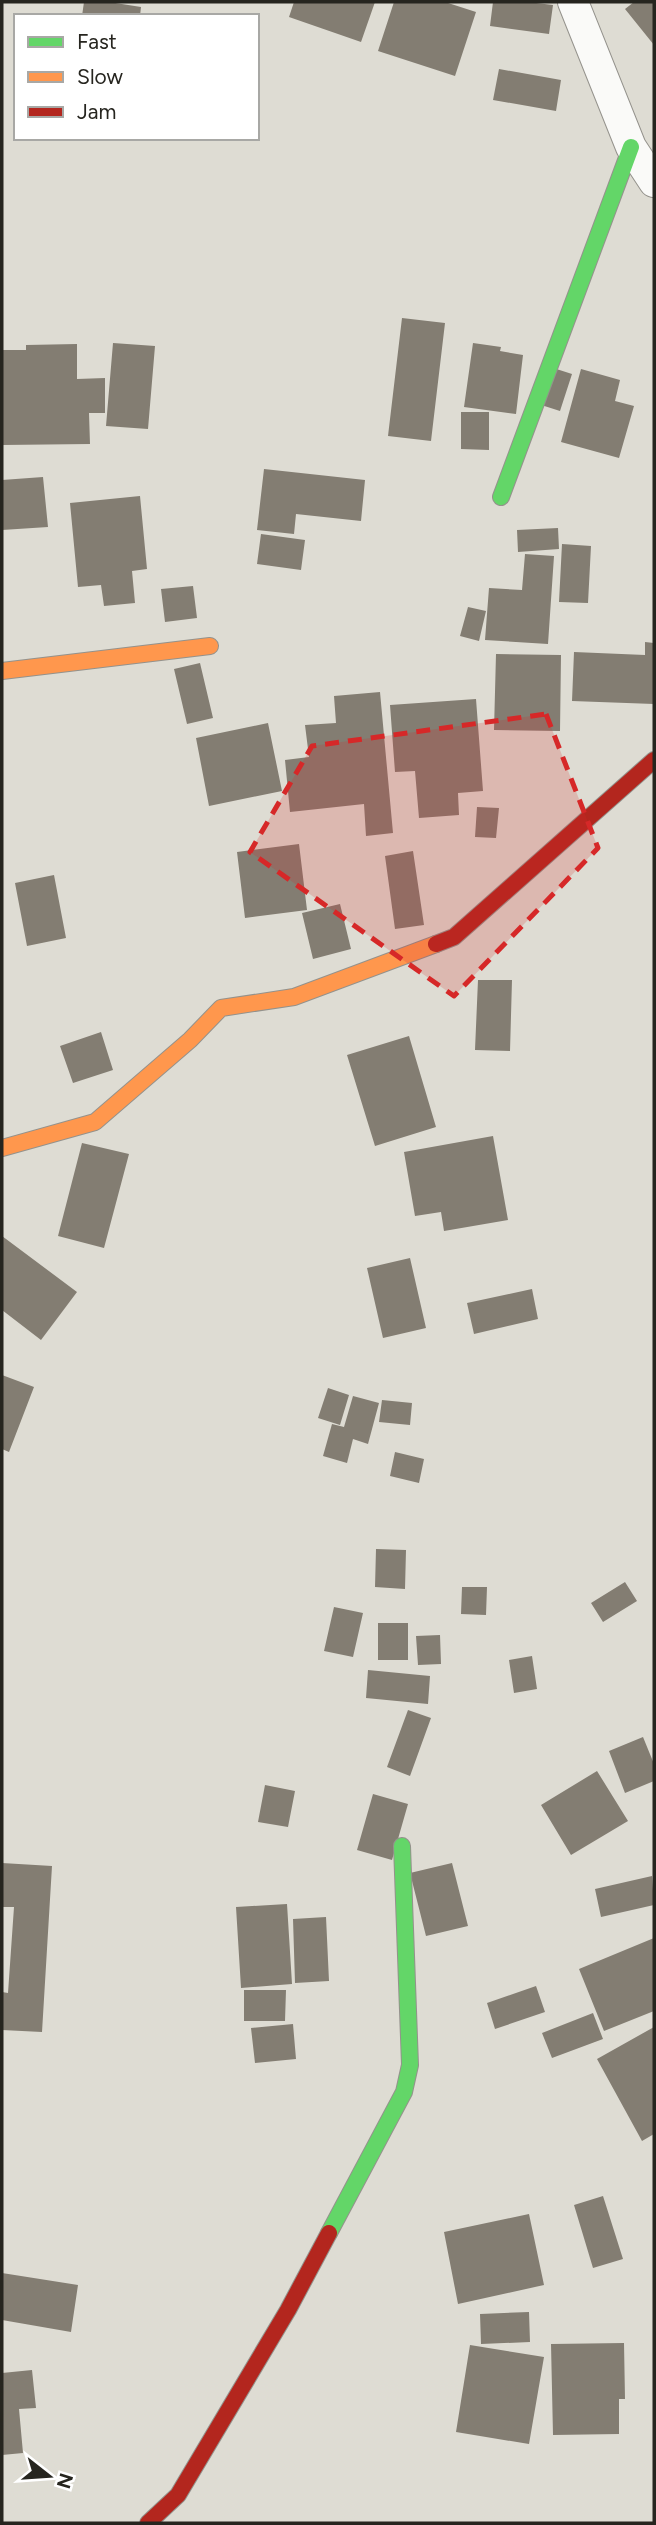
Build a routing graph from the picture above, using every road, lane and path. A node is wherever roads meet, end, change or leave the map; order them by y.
1 (573, 2) edge
2 (631, 147) junction
3 (654, 183) edge
4 (502, 497) dead end
5 (210, 646) dead end
6 (2, 671) edge
7 (654, 760) edge
8 (2, 1148) edge
9 (402, 1846) dead end
10 (148, 2523) edge

1 - 2 street
2 - 3 street
2 - 4 street
5 - 6 street
7 - 8 street
9 - 10 street

